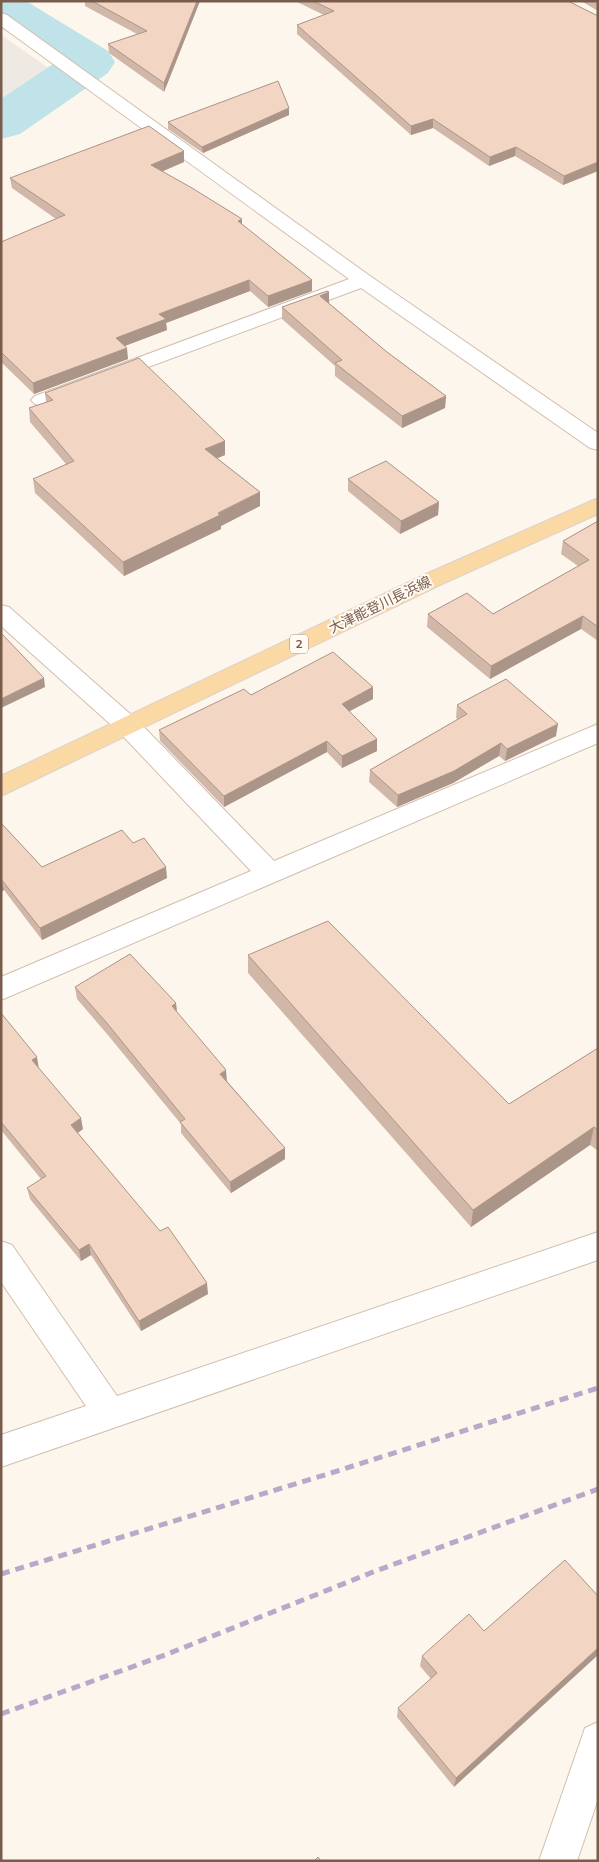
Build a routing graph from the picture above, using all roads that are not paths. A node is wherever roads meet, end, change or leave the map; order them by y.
1 (1, 18) edge
2 (363, 280) junction
3 (42, 400) dead end
4 (598, 443) edge
5 (598, 505) edge
6 (1, 612) edge
7 (128, 726) junction
8 (598, 734) edge
9 (1, 787) edge
10 (270, 874) junction
11 (1, 989) edge
12 (598, 1246) edge
13 (1, 1255) edge
14 (110, 1414) junction
15 (1, 1451) edge
16 (598, 1741) edge
17 (558, 1861) edge

1 - 2 street
2 - 3 street
2 - 4 street
5 - 7 main road, 大津能登川長浜線 / 2
6 - 7 street
7 - 9 main road, 大津能登川長浜線 / 2
7 - 10 street
8 - 10 street
10 - 11 street
12 - 14 street
13 - 14 street
14 - 15 street
16 - 17 street

